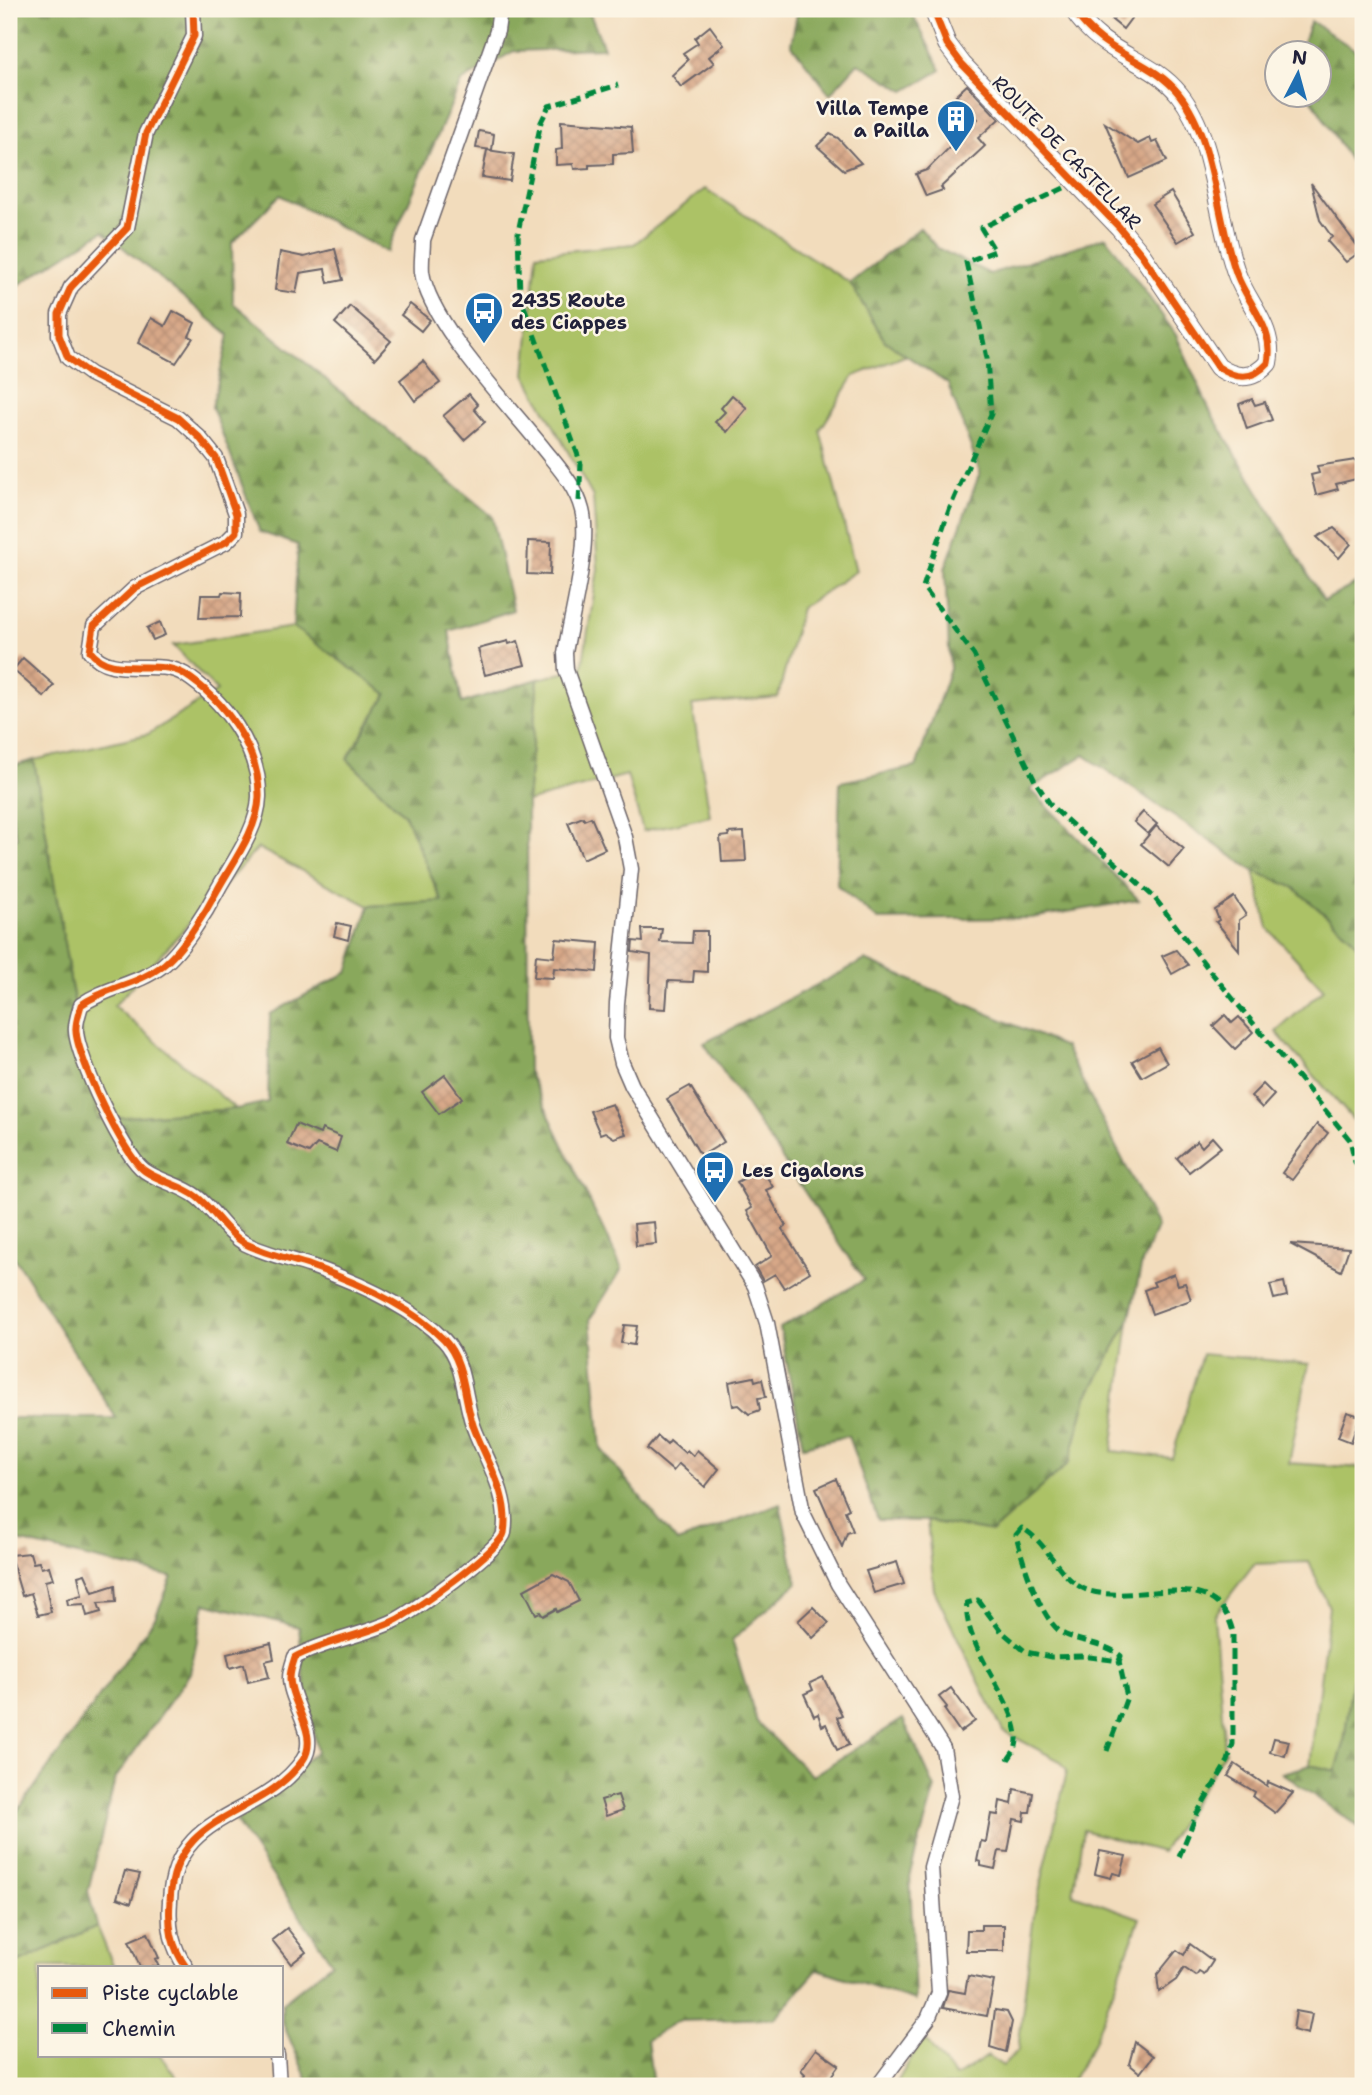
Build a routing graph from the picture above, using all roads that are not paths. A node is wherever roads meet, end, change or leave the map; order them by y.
1 (192, 9) edge
2 (500, 9) edge
3 (933, 9) edge
4 (1073, 9) edge
5 (186, 1966) edge
6 (277, 2056) edge
7 (279, 2086) edge
8 (877, 2086) edge

1 - 5 street
2 - 8 street
3 - 4 street, ROUTE DE CASTELLAR
6 - 7 street

